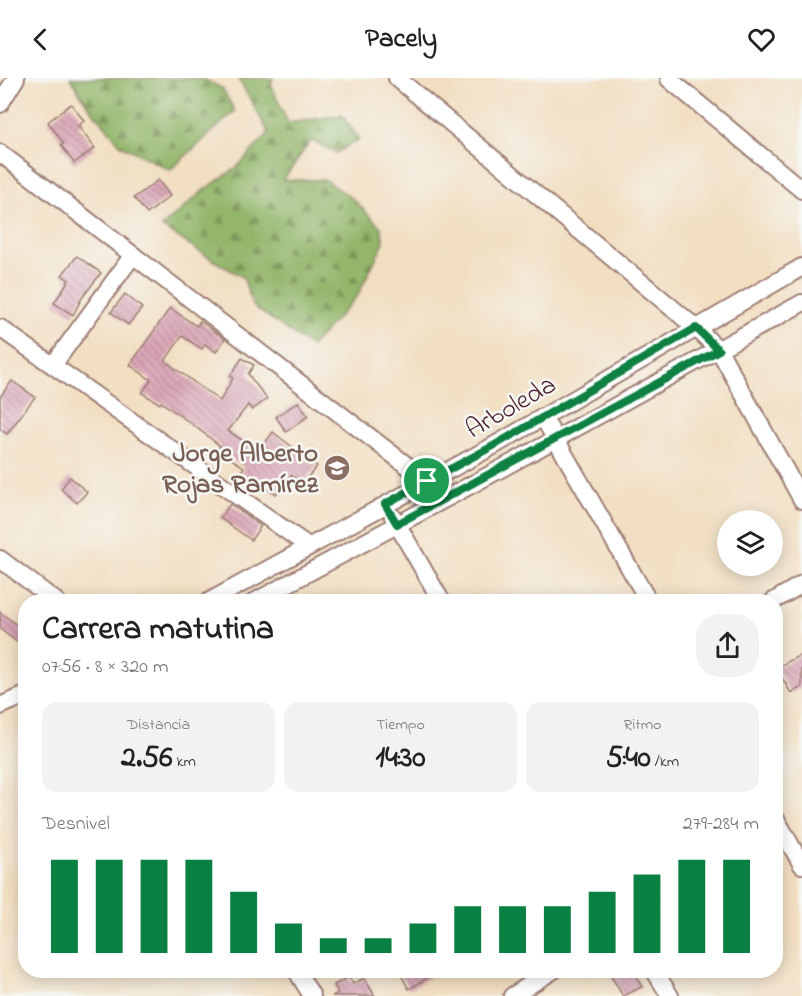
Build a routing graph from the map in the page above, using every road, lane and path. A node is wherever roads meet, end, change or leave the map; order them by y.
1 (16, 78) edge
2 (397, 78) edge
3 (669, 79) edge
4 (0, 104) edge
5 (0, 153) edge
6 (802, 190) edge
7 (133, 255) junction
8 (802, 267) edge
9 (802, 303) edge
10 (0, 328) edge
11 (696, 328) junction
12 (719, 350) junction
13 (53, 365) junction
14 (543, 417) junction
15 (556, 440) junction
16 (427, 481) junction
17 (447, 497) junction
18 (802, 500) edge
19 (385, 504) junction
20 (397, 524) junction
21 (308, 546) junction
22 (0, 559) edge
23 (802, 584) edge
24 (46, 594) edge
25 (222, 594) edge
26 (269, 594) edge
27 (437, 594) edge
28 (644, 594) edge
29 (783, 595) edge
30 (18, 698) edge
31 (0, 706) edge
32 (783, 831) edge
33 (802, 865) edge
34 (301, 978) edge
35 (541, 978) edge
36 (659, 978) edge
37 (312, 996) edge
38 (512, 996) edge
39 (670, 996) edge

1 - 4 street
2 - 11 street
3 - 6 street
5 - 7 street
7 - 13 street
7 - 16 street
8 - 11 street, Arboleda
9 - 12 street, Arboleda
10 - 13 street
11 - 12 street
11 - 14 street, Arboleda
12 - 15 street, Arboleda
12 - 18 street
13 - 21 street
14 - 15 street
14 - 16 street, Arboleda
15 - 17 street, Arboleda
15 - 28 street
16 - 17 street
16 - 19 street, Arboleda
17 - 20 street, Arboleda
19 - 20 street
19 - 21 street, Arboleda
20 - 26 street, Arboleda
20 - 27 street
21 - 25 street, Arboleda
22 - 24 street
23 - 29 street
30 - 31 street
32 - 33 street
34 - 37 street
35 - 38 street
36 - 39 street

